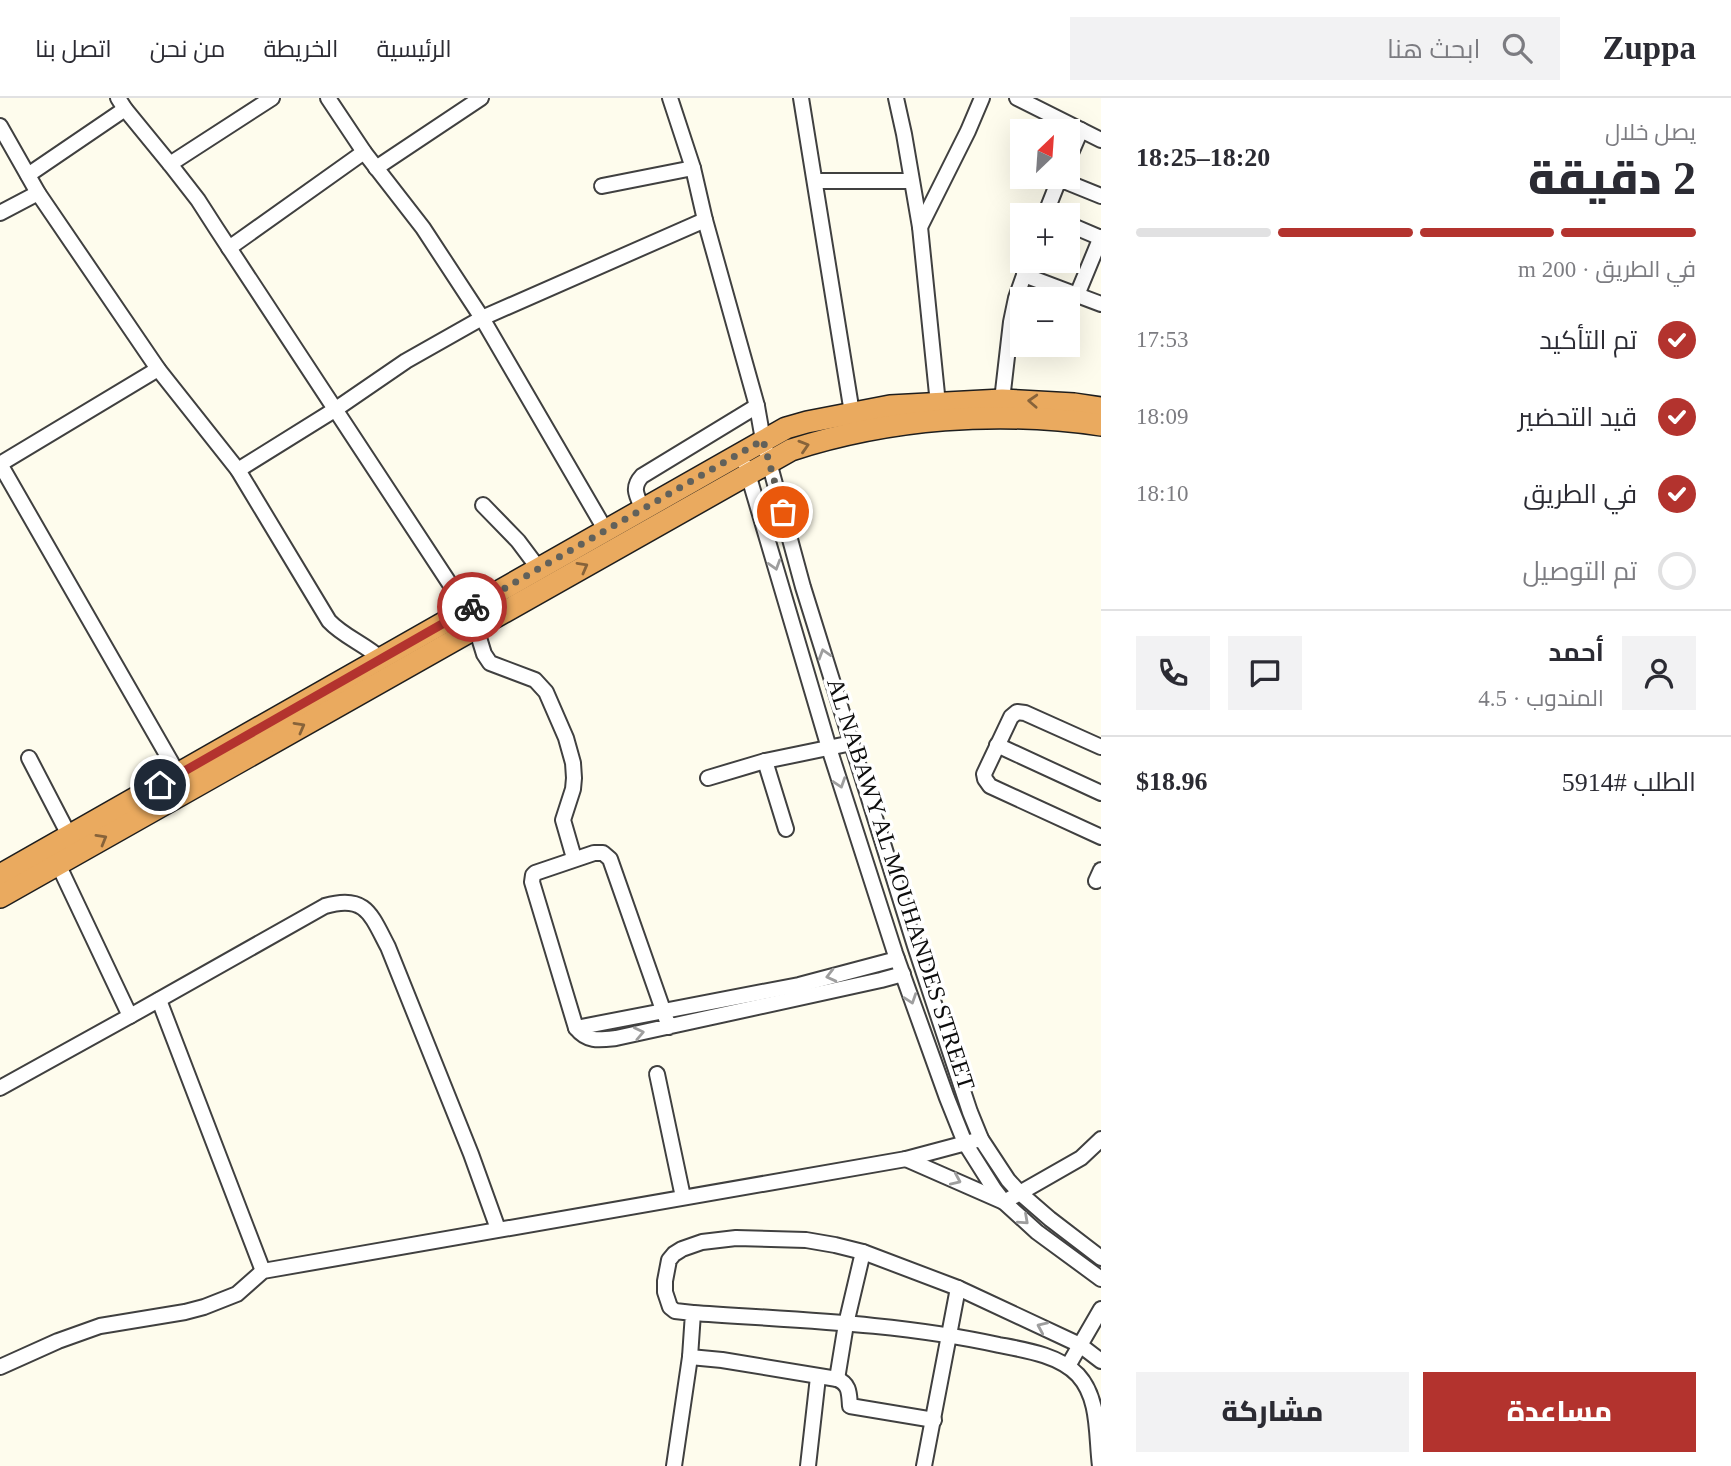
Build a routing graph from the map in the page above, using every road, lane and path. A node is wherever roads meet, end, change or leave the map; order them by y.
1 (272, 98) edge
2 (328, 98) edge
3 (481, 98) edge
4 (670, 98) edge
5 (801, 98) edge
6 (896, 98) edge
7 (982, 98) edge
8 (1017, 98) edge
9 (121, 103) edge
10 (0, 126) edge
11 (1081, 130) joint
12 (1101, 140) edge
13 (364, 152) junction
14 (170, 164) junction
15 (376, 168) junction
16 (693, 168) junction
17 (28, 174) junction
18 (815, 181) junction
19 (911, 181) junction
20 (601, 186) dead end
21 (1080, 187) edge
22 (38, 193) junction
23 (1101, 196) edge
24 (0, 213) edge
25 (705, 220) junction
26 (920, 227) junction
27 (1080, 229) edge
28 (1101, 237) edge
29 (229, 248) junction
30 (1024, 273) edge
31 (1035, 273) edge
32 (1062, 287) edge
33 (1080, 288) edge
34 (1080, 296) edge
35 (1101, 304) edge
36 (482, 318) junction
37 (158, 369) junction
38 (1002, 400) junction
39 (938, 404) junction
40 (757, 406) junction
41 (1101, 408) edge
42 (336, 409) junction
43 (852, 413) junction
44 (1101, 425) edge
45 (763, 440) junction
46 (741, 452) junction
47 (769, 461) junction
48 (0, 464) edge
49 (239, 470) junction
50 (748, 474) junction
51 (483, 505) dead end
52 (643, 509) junction
53 (606, 531) junction
54 (544, 578) junction
55 (472, 619) junction
56 (381, 659) junction
57 (852, 743) junction
58 (997, 745) junction
59 (1101, 747) edge
60 (829, 748) junction
61 (29, 758) dead end
62 (765, 761) junction
63 (178, 774) junction
64 (708, 778) dead end
65 (1101, 793) edge
66 (126, 814) junction
67 (786, 829) dead end
68 (69, 835) junction
69 (1101, 837) edge
70 (54, 855) junction
71 (574, 858) junction
72 (0, 875) edge
73 (0, 897) edge
74 (915, 946) junction
75 (896, 956) junction
76 (903, 974) junction
77 (767, 998) junction
78 (159, 1000) junction
79 (664, 1010) junction
80 (130, 1016) junction
81 (940, 1021) junction
82 (669, 1027) junction
83 (921, 1027) junction
84 (576, 1028) junction
85 (657, 1074) dead end
86 (0, 1088) edge
87 (981, 1139) junction
88 (1101, 1139) edge
89 (965, 1143) junction
90 (906, 1159) junction
91 (1020, 1193) junction
92 (682, 1197) junction
93 (1004, 1202) junction
94 (498, 1229) junction
95 (863, 1252) junction
96 (1101, 1258) edge
97 (263, 1271) junction
98 (1101, 1279) edge
99 (958, 1288) junction
100 (1101, 1309) edge
101 (693, 1313) junction
102 (846, 1324) junction
103 (950, 1334) junction
104 (1080, 1345) junction
105 (690, 1357) junction
106 (1101, 1361) edge
107 (1068, 1366) junction
108 (0, 1367) edge
109 (818, 1377) junction
110 (837, 1379) junction
111 (934, 1420) junction
112 (674, 1466) edge
113 (808, 1466) edge
114 (924, 1466) edge
115 (1100, 1466) edge

1 - 14 street
2 - 13 street
3 - 15 street
4 - 16 street, AL NABAWY AL MOUHANDES STREET
5 - 18 street
6 - 19 street
7 - 26 street
8 - 11 street
9 - 14 street
9 - 17 street
10 - 17 street
11 - 12 street
13 - 15 street
13 - 29 street
14 - 29 street
15 - 36 street
16 - 20 street
16 - 25 street, AL NABAWY AL MOUHANDES STREET
17 - 22 street
18 - 19 street
18 - 43 street
19 - 26 street
21 - 23 street
22 - 24 street
22 - 37 street
25 - 36 street
25 - 40 street, AL NABAWY AL MOUHANDES STREET
26 - 39 street
27 - 28 street
28 - 33 street
29 - 42 street
30 - 38 street
31 - 32 street
34 - 35 street
36 - 42 street
36 - 53 street
37 - 48 street
37 - 49 street
38 - 39 highway
41 -> 38 highway
39 - 43 highway
40 - 45 street, AL NABAWY AL MOUHANDES STREET
40 - 52 street
42 - 49 street
42 - 55 street
43 - 45 highway
47 -> 44 highway
45 - 46 highway
45 - 47 street, AL NABAWY AL MOUHANDES STREET
46 - 50 street, AL NABAWY AL MOUHANDES STREET
46 - 52 highway
47 - 50 highway
57 -> 47 street, AL NABAWY AL MOUHANDES STREET
48 - 63 street
49 - 56 street
54 -> 50 highway
50 -> 60 street, AL NABAWY AL MOUHANDES STREET
51 - 54 street
52 - 53 highway
53 - 54 highway
54 - 55 highway
55 - 56 highway
66 -> 55 highway
55 - 71 street
56 - 63 highway
57 - 60 street
57 - 74 street, AL NABAWY AL MOUHANDES STREET
58 - 59 street
58 - 65 street
58 - 69 street
60 - 62 street
60 -> 75 street, AL NABAWY AL MOUHANDES STREET
61 - 68 street
62 - 64 street
62 - 67 street
63 - 66 highway
66 - 68 highway
70 -> 66 highway
68 - 70 highway
70 - 72 highway
70 - 73 highway
70 - 80 street
71 - 79 street
71 - 84 street
74 - 75 street
74 - 81 street, AL NABAWY AL MOUHANDES STREET
75 - 76 street, AL NABAWY AL MOUHANDES STREET
75 -> 77 street
76 - 77 street
76 -> 83 street, AL NABAWY AL MOUHANDES STREET
77 - 79 street
77 - 82 street
78 - 80 street
78 - 94 street
78 - 97 street
79 - 82 street
79 - 84 street
80 - 86 street
81 - 83 street
81 - 87 street, AL NABAWY AL MOUHANDES STREET
84 -> 82 street
83 - 89 street, AL NABAWY AL MOUHANDES STREET
85 - 92 street
87 - 89 street
87 - 91 street, AL NABAWY AL MOUHANDES STREET
88 - 91 street
89 - 90 street
89 - 93 street, AL NABAWY AL MOUHANDES STREET
90 - 92 street
90 -> 93 street
91 - 93 street
91 - 96 street, AL NABAWY AL MOUHANDES STREET
92 - 94 street
93 -> 98 street, AL NABAWY AL MOUHANDES STREET
94 - 97 street
95 - 99 street
95 - 101 street
95 - 102 street
97 - 108 street
99 - 103 street
104 -> 99 street
100 - 104 street
101 - 102 street
101 - 105 street
102 - 103 street
102 - 110 street
103 - 107 street
103 - 111 street
104 - 106 street
104 - 107 street
105 - 109 street
105 - 112 street
107 - 115 street
109 - 110 street
109 - 113 street
110 - 111 street
111 - 114 street

